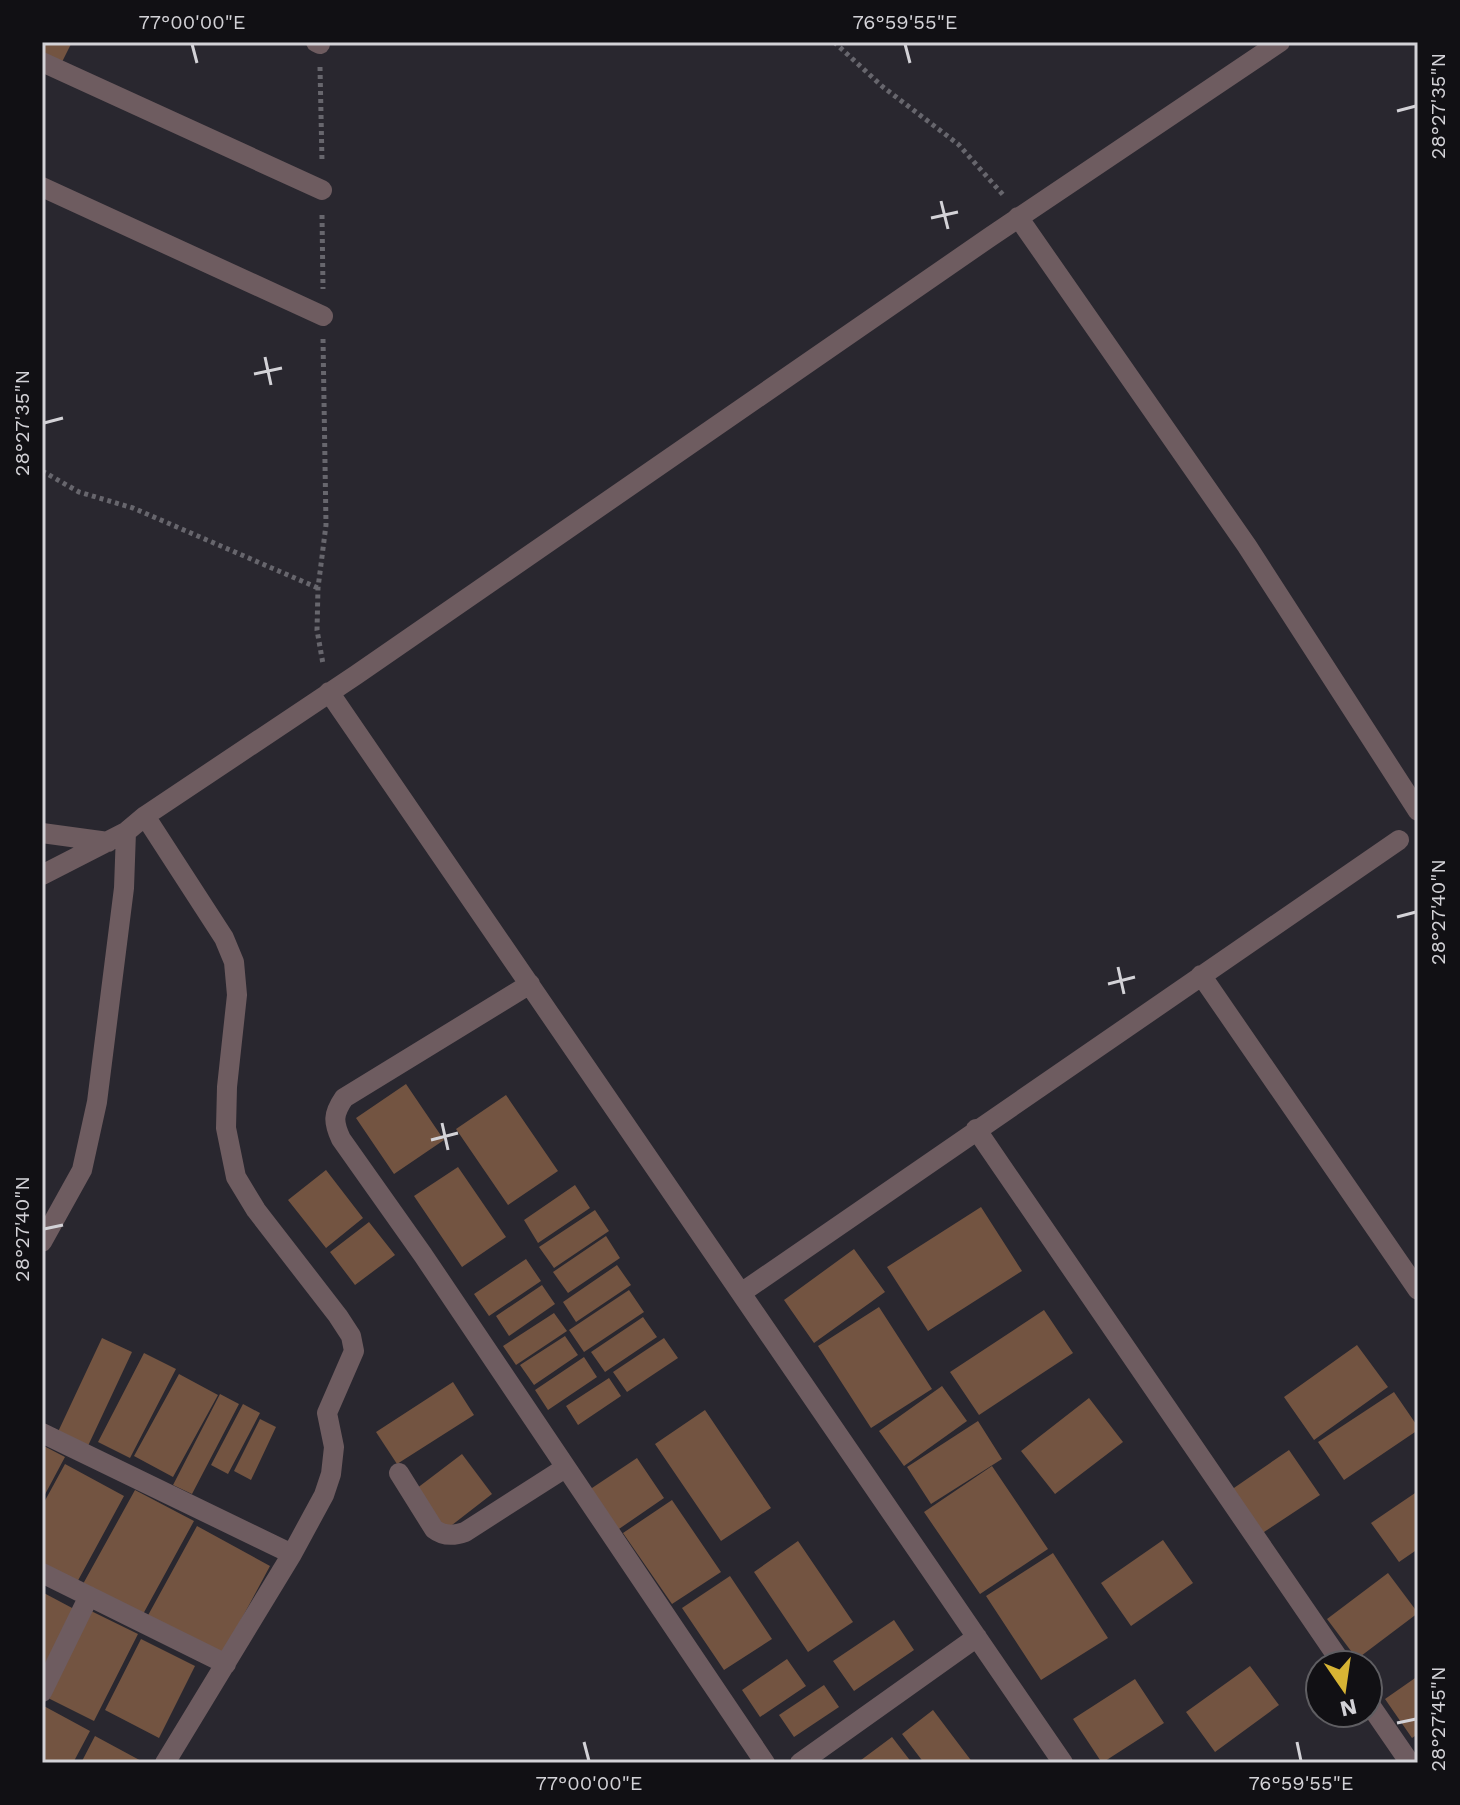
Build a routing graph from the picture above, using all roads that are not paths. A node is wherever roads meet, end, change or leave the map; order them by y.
1 (1280, 42) edge
2 (42, 62) edge
3 (42, 187) edge
4 (322, 190) road end
5 (1018, 217) junction
6 (323, 316) road end
7 (329, 692) junction
8 (1418, 811) edge
9 (145, 816) junction
10 (42, 833) edge
11 (117, 837) junction
12 (1399, 840) dead end
13 (42, 875) edge
14 (1201, 975) junction
15 (530, 984) junction
16 (976, 1129) junction
17 (42, 1242) edge
18 (1418, 1290) edge
19 (741, 1293) junction
20 (42, 1433) edge
21 (565, 1468) junction
22 (399, 1473) dead end
23 (292, 1554) junction
24 (42, 1573) edge
25 (89, 1596) junction
26 (977, 1637) junction
27 (1332, 1649) edge
28 (226, 1664) junction
29 (42, 1692) edge
30 (1384, 1725) edge
31 (165, 1763) edge
32 (765, 1763) edge
33 (800, 1763) edge
34 (1063, 1763) edge
35 (1410, 1763) edge

1 - 5 street
2 - 4 street
3 - 6 street
5 - 7 street
5 - 8 street
7 - 9 street
7 - 15 street
9 - 11 street
9 - 23 street
10 - 11 street
11 - 13 street
11 - 17 street
12 - 14 street
14 - 16 street
14 - 18 street
15 - 19 street
15 - 21 street
16 - 19 street
16 - 27 street
19 - 26 street
20 - 23 street
21 - 22 street
21 - 32 street
23 - 28 street
24 - 25 street
25 - 28 street
25 - 29 street
26 - 33 street
26 - 34 street
28 - 31 street
30 - 35 street

